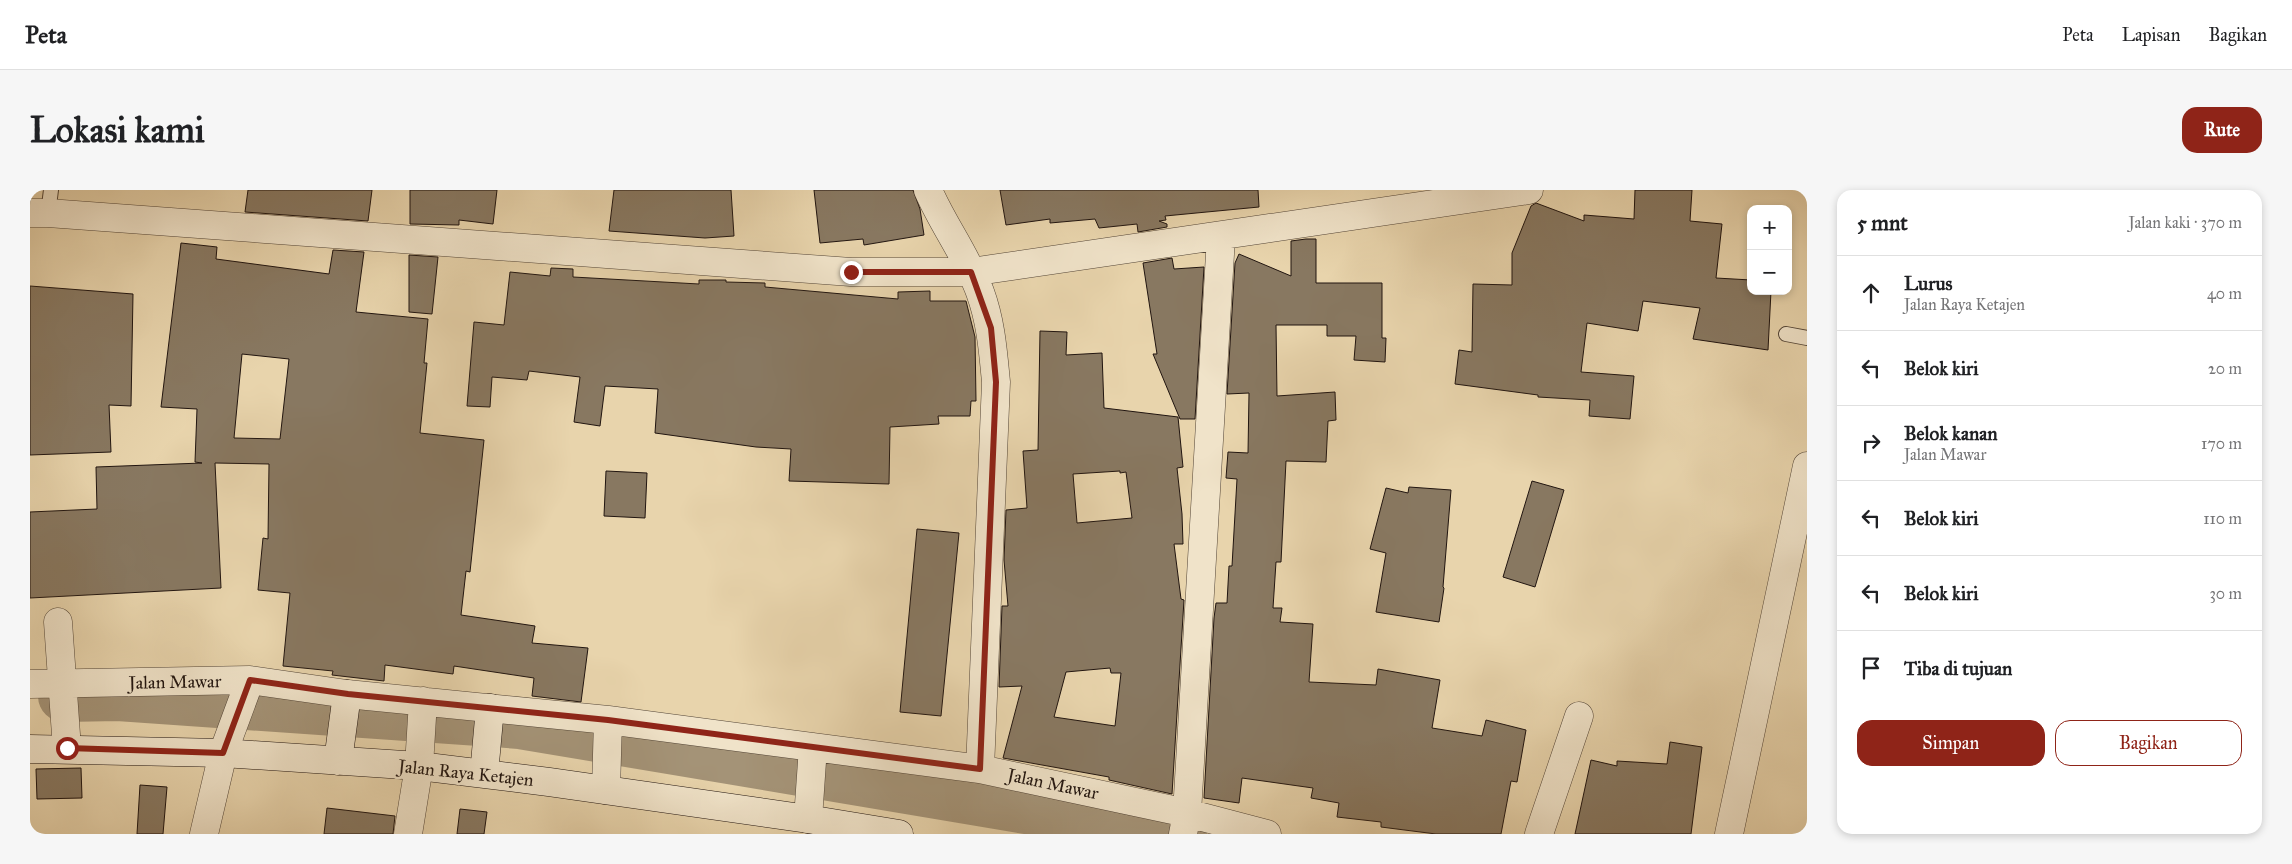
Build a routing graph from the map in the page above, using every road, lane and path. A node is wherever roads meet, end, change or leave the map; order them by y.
1 (928, 190) edge
2 (1529, 190) edge
3 (43, 205) edge
4 (1221, 236) junction
5 (971, 272) junction
6 (1786, 334) dead end
7 (1807, 338) edge
8 (1807, 466) edge
9 (58, 622) dead end
10 (30, 684) edge
11 (248, 687) junction
12 (63, 690) junction
13 (346, 702) junction
14 (423, 707) junction
15 (489, 711) junction
16 (1579, 716) dead end
17 (608, 727) junction
18 (66, 737) junction
19 (228, 742) junction
20 (30, 749) edge
21 (340, 752) junction
22 (813, 753) junction
23 (420, 754) junction
24 (485, 764) junction
25 (980, 769) junction
26 (605, 777) junction
27 (808, 806) junction
28 (1185, 825) edge
29 (204, 834) edge
30 (408, 834) edge
31 (900, 834) edge
32 (1267, 834) edge
33 (1539, 834) edge
34 (1729, 834) edge

1 - 5 street
2 - 4 street
3 - 5 street
4 - 5 street
4 - 28 street
5 - 25 street
6 - 7 lane
8 - 34 street
9 - 12 street
10 - 12 street, Jalan Mawar
11 - 12 street, Jalan Mawar
11 - 13 street, Jalan Mawar
11 - 19 street
12 - 18 street
13 - 14 street, Jalan Mawar
13 - 21 street
14 - 15 street, Jalan Mawar
14 - 23 street
15 - 17 street, Jalan Mawar
15 - 24 street
16 - 33 street
17 - 22 street, Jalan Mawar
17 - 26 street
18 - 19 street, Jalan Raya Ketajen
18 - 20 street, Jalan Raya Ketajen
19 - 21 street, Jalan Raya Ketajen
19 - 29 street
21 - 23 street, Jalan Raya Ketajen
22 - 25 street, Jalan Mawar
22 - 27 street
23 - 24 street, Jalan Raya Ketajen
23 - 30 street
24 - 26 street, Jalan Raya Ketajen
25 - 28 street, Jalan Mawar
26 - 27 street, Jalan Raya Ketajen
27 - 31 street, Jalan Raya Ketajen
28 - 32 street, Jalan Mawar

